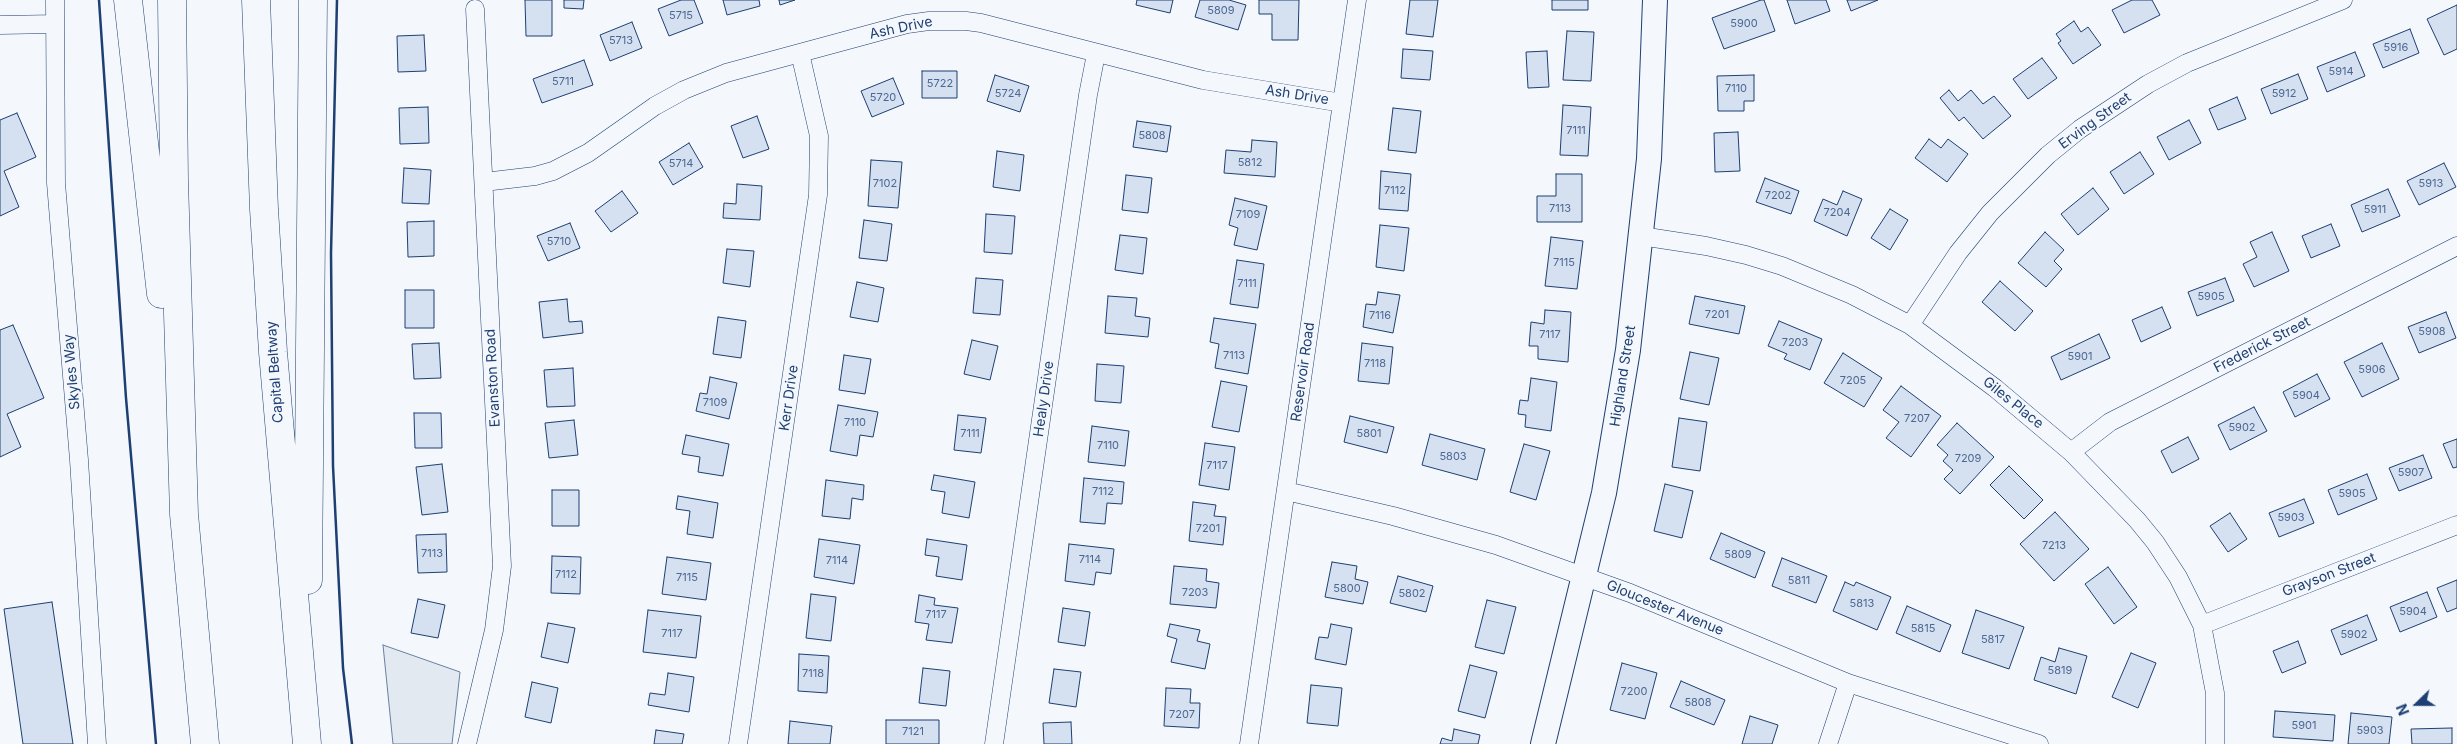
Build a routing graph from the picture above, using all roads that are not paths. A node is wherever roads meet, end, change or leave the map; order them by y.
1 (55, 0) edge
2 (128, 0) edge
3 (172, 0) edge
4 (256, 0) edge
5 (314, 0) edge
6 (1357, 0) edge
7 (1655, 0) edge
8 (2343, 0) edge
9 (475, 9) dead end
10 (55, 24) junction
11 (0, 25) edge
12 (800, 53) junction
13 (1096, 54) junction
14 (1342, 103) junction
15 (484, 182) junction
16 (1641, 236) junction
17 (2457, 246) edge
18 (1910, 325) junction
19 (2071, 452) junction
20 (1286, 491) junction
21 (184, 514) junction
22 (2457, 525) edge
23 (1585, 576) junction
24 (2202, 626) junction
25 (1848, 683) junction
26 (98, 744) edge
27 (204, 744) edge
28 (308, 744) edge
29 (467, 744) edge
30 (738, 744) edge
31 (994, 744) edge
32 (1249, 744) edge
33 (1543, 744) edge
34 (1828, 744) edge
35 (2039, 744) edge
36 (2215, 744) edge

1 - 10 street, Skyles Way
2 - 21 highway
3 - 21 highway
4 - 28 highway, Capital Beltway
5 - 28 highway
6 - 14 street, Reservoir Road
7 - 16 street, Highland Street
8 - 18 street, Erving Street
9 - 15 street, Evanston Road
10 - 11 street
10 - 26 street, Skyles Way
12 - 13 street, Ash Drive
12 - 15 street, Ash Drive
12 - 30 street, Kerr Drive
13 - 14 street, Ash Drive
13 - 31 street, Healy Drive
14 - 20 street, Reservoir Road
15 - 29 street, Evanston Road
16 - 18 street, Giles Place
16 - 23 street, Highland Street
17 - 19 street, Frederick Street
18 - 19 street, Giles Place
19 - 24 street, Giles Place
20 - 23 street, Gloucester Avenue
20 - 32 street, Reservoir Road
21 - 27 highway
22 - 24 street, Grayson Street
23 - 25 street, Gloucester Avenue
23 - 33 street, Highland Street
24 - 36 street, Giles Place
25 - 34 street
25 - 35 street, Gloucester Avenue

